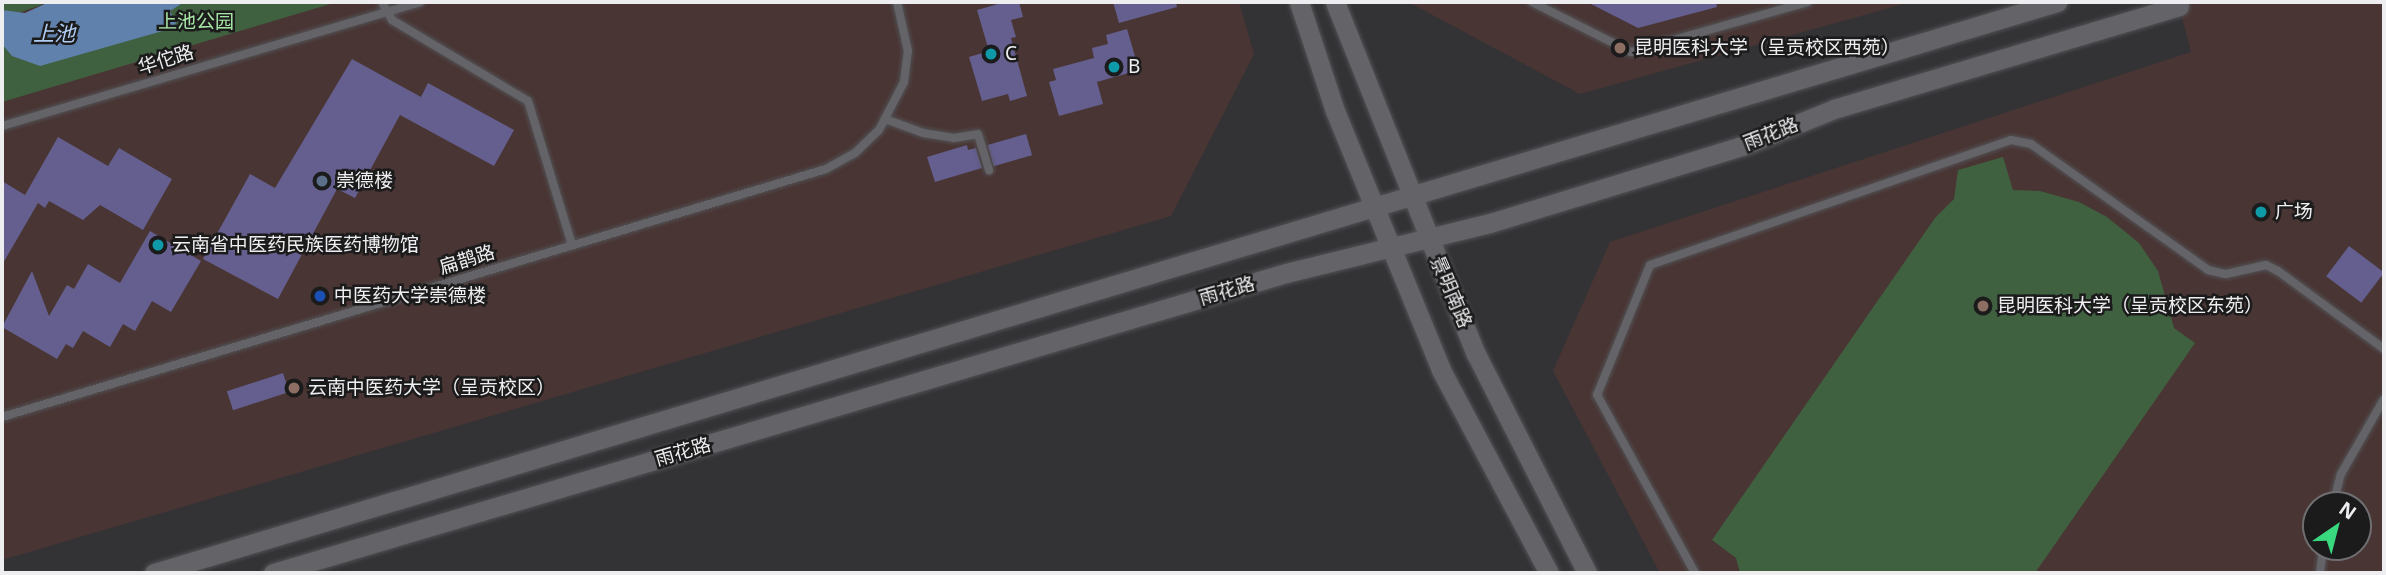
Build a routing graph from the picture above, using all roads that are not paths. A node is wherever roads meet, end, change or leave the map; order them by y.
1 (382, 2) edge
2 (420, 2) edge
3 (897, 2) edge
4 (1299, 2) edge
5 (1335, 2) edge
6 (1532, 2) edge
7 (1808, 2) edge
8 (2057, 2) edge
9 (2179, 6) dead end
10 (384, 12) junction
11 (886, 119) junction
12 (2, 125) edge
13 (989, 170) dead end
14 (1411, 196) junction
15 (1373, 207) junction
16 (1428, 237) junction
17 (572, 245) junction
18 (1389, 246) junction
19 (2384, 349) edge
20 (2384, 399) edge
21 (2, 417) edge
22 (2337, 491) edge
23 (154, 573) edge
24 (273, 573) edge
25 (1549, 573) edge
26 (1587, 573) edge
27 (1695, 573) edge

1 - 10 lane
2 - 10 lane, 华佗路
3 - 11 lane, 扁鹊路
4 - 15 street, 景明南路
5 - 14 street, 景明南路
6 - 7 lane
8 - 14 street, 雨花路
9 - 16 street, 雨花路
10 - 12 lane, 华佗路
10 - 17 lane
11 - 13 lane
11 - 17 lane, 扁鹊路
14 - 15 street, 雨花路
14 - 16 street, 景明南路
15 - 18 street, 景明南路
15 - 23 street, 雨花路
16 - 18 street, 雨花路
16 - 26 street, 景明南路
17 - 21 lane, 扁鹊路
18 - 24 street, 雨花路
18 - 25 street, 景明南路
19 - 27 lane
20 - 22 lane

